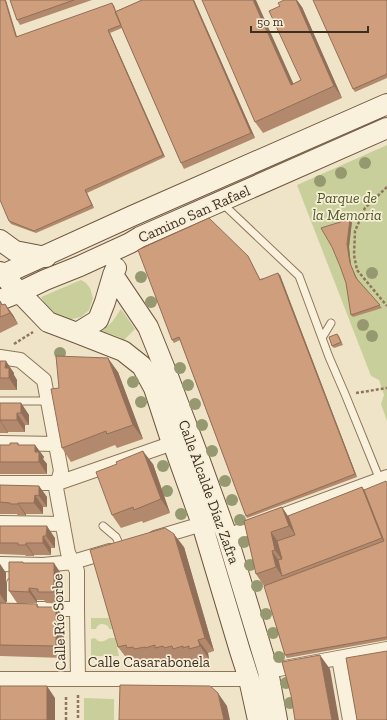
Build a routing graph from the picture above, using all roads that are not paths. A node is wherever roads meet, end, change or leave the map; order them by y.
1 (387, 104) edge
2 (387, 128) edge
3 (221, 202) junction
4 (0, 240) edge
5 (130, 243) junction
6 (43, 256) junction
7 (80, 266) junction
8 (1, 274) edge
9 (113, 275) junction
10 (20, 292) junction
11 (0, 300) edge
12 (331, 324) dead end
13 (77, 332) junction
14 (322, 338) junction
15 (0, 357) edge
16 (0, 401) edge
17 (48, 401) junction
18 (0, 443) edge
19 (173, 443) junction
20 (56, 444) junction
21 (383, 478) edge
22 (0, 483) edge
23 (58, 483) junction
24 (0, 523) edge
25 (63, 524) junction
26 (202, 524) junction
27 (103, 526) dead end
28 (227, 536) junction
29 (121, 548) junction
30 (73, 562) junction
31 (6, 564) edge
32 (6, 609) edge
33 (77, 609) junction
34 (387, 649) edge
35 (339, 658) junction
36 (268, 671) junction
37 (0, 679) edge
38 (78, 679) junction
39 (249, 679) junction
40 (258, 720) edge
41 (277, 720) edge
42 (350, 720) edge

1 - 6 main road, Camino San Rafael
2 - 3 main road, Camino San Rafael
3 - 5 main road, Camino San Rafael
3 - 14 lane
4 - 6 main road
5 - 7 main road, Camino San Rafael
5 - 9 main road
6 - 7 main road
6 - 8 main road, Camino San Rafael
7 - 9 main road
7 - 10 main road, Camino San Rafael
8 - 10 main road, Calle Alcalde Díaz Zafra
9 - 13 main road
9 - 28 main road, Calle Alcalde Díaz Zafra
10 - 11 main road, Camino San Rafael
10 - 13 main road, Calle Alcalde Díaz Zafra
12 - 14 lane
13 - 19 main road, Calle Alcalde Díaz Zafra
14 - 21 lane
15 - 17 street, Calle Río Sorbe
16 - 17 lane
17 - 20 street, Calle Río Sorbe
18 - 20 street
19 - 23 street
19 - 26 main road, Calle Alcalde Díaz Zafra
20 - 23 street, Calle Río Sorbe
21 - 28 street
22 - 23 street
23 - 25 street, Calle Río Sorbe
24 - 25 street
25 - 30 street, Calle Río Sorbe
26 - 29 street
26 - 39 main road, Calle Alcalde Díaz Zafra
27 - 29 lane
28 - 36 main road, Calle Alcalde Díaz Zafra
29 - 30 street
30 - 31 street
30 - 33 street, Calle Río Sorbe
31 - 32 street
32 - 33 street
33 - 38 street, Calle Río Sorbe
34 - 35 street
35 - 36 street
35 - 42 street
36 - 41 main road, Calle Alcalde Díaz Zafra
37 - 38 street, Calle Casarabonela
38 - 39 street, Calle Casarabonela
39 - 40 main road, Calle Alcalde Díaz Zafra

